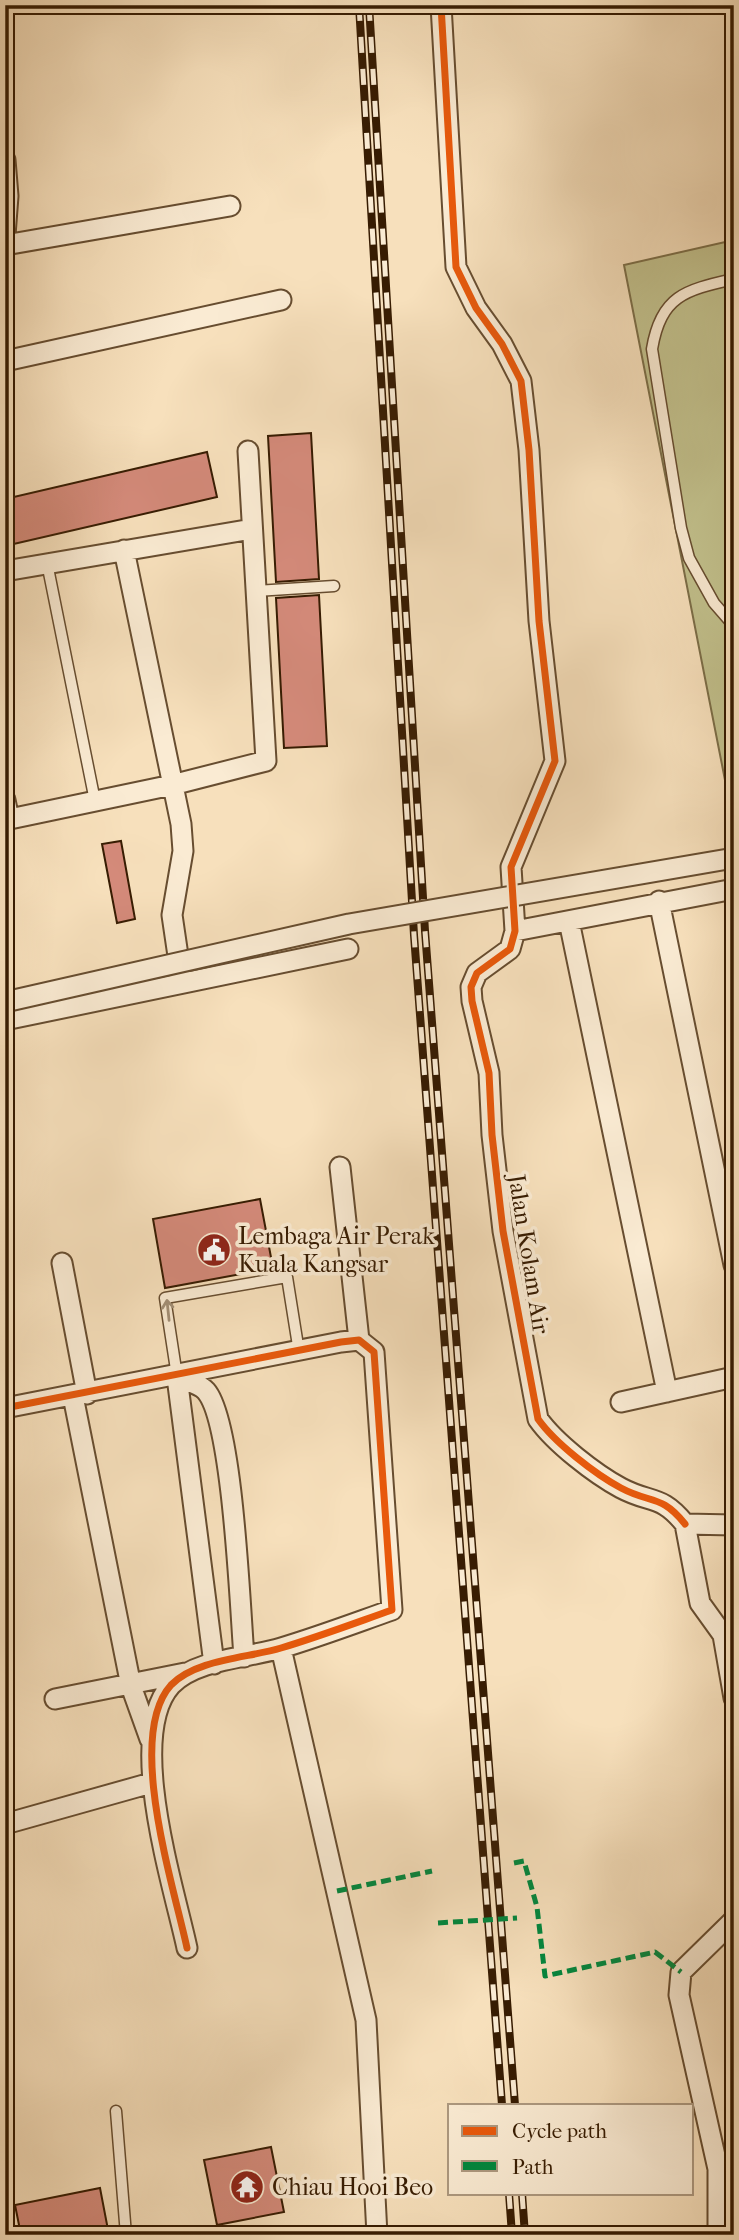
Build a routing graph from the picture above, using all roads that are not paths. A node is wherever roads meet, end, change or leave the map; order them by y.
1 (441, 5) edge
2 (5, 160) edge
3 (230, 206) dead end
4 (5, 235) edge
5 (5, 245) edge
6 (734, 279) edge
7 (281, 300) dead end
8 (5, 361) edge
9 (248, 451) dead end
10 (252, 529) junction
11 (124, 550) junction
12 (47, 563) junction
13 (5, 571) edge
14 (334, 586) dead end
15 (256, 591) junction
16 (734, 626) edge
17 (172, 785) junction
18 (95, 801) junction
19 (6, 813) edge
20 (734, 858) edge
21 (734, 889) edge
22 (659, 901) junction
23 (569, 920) junction
24 (515, 931) junction
25 (348, 949) dead end
26 (182, 984) junction
27 (5, 1002) edge
28 (5, 1020) edge
29 (340, 1167) dead end
30 (62, 1263) dead end
31 (734, 1265) edge
32 (359, 1340) junction
33 (299, 1352) junction
34 (177, 1377) junction
35 (734, 1377) edge
36 (667, 1392) junction
37 (80, 1395) junction
38 (621, 1402) dead end
39 (5, 1409) edge
40 (685, 1524) junction
41 (734, 1525) edge
42 (729, 1645) edge
43 (281, 1648) junction
44 (244, 1657) junction
45 (214, 1664) junction
46 (193, 1672) junction
47 (131, 1686) junction
48 (734, 1698) edge
49 (55, 1699) dead end
50 (152, 1743) junction
51 (151, 1783) junction
52 (5, 1824) edge
53 (734, 1920) edge
54 (187, 1948) dead end
55 (116, 2111) dead end
56 (126, 2235) edge
57 (377, 2235) edge
58 (723, 2235) edge

1 - 24 street
2 - 4 street
3 - 5 street
6 - 16 lane
7 - 8 street
9 - 10 street
10 - 11 street
10 - 15 street
11 - 12 street
11 - 17 street
12 - 13 street
12 - 18 lane
14 - 15 lane
15 - 17 street
17 - 18 street
17 - 26 street
18 - 19 street
20 - 27 street, bridge
21 - 22 street
22 - 23 street
22 - 31 street
23 - 24 street
23 - 36 street
24 - 40 street, Jalan Kolam Air
25 - 26 street
26 - 28 street
29 - 32 street
30 - 37 street
32 - 33 street
32 - 43 street
33 - 34 street
34 -> 33 lane
34 - 37 street
34 - 44 street
34 - 45 street
35 - 36 street
36 - 38 street
37 - 39 street
37 - 47 street
40 - 41 street
40 - 42 street
42 - 48 street
43 - 44 street
43 - 57 street
44 - 45 street
45 - 46 street
46 - 47 street
46 - 50 street
47 - 49 street
47 - 50 street
50 - 51 street
51 - 52 street
51 - 54 street
53 - 58 street
55 - 56 lane

